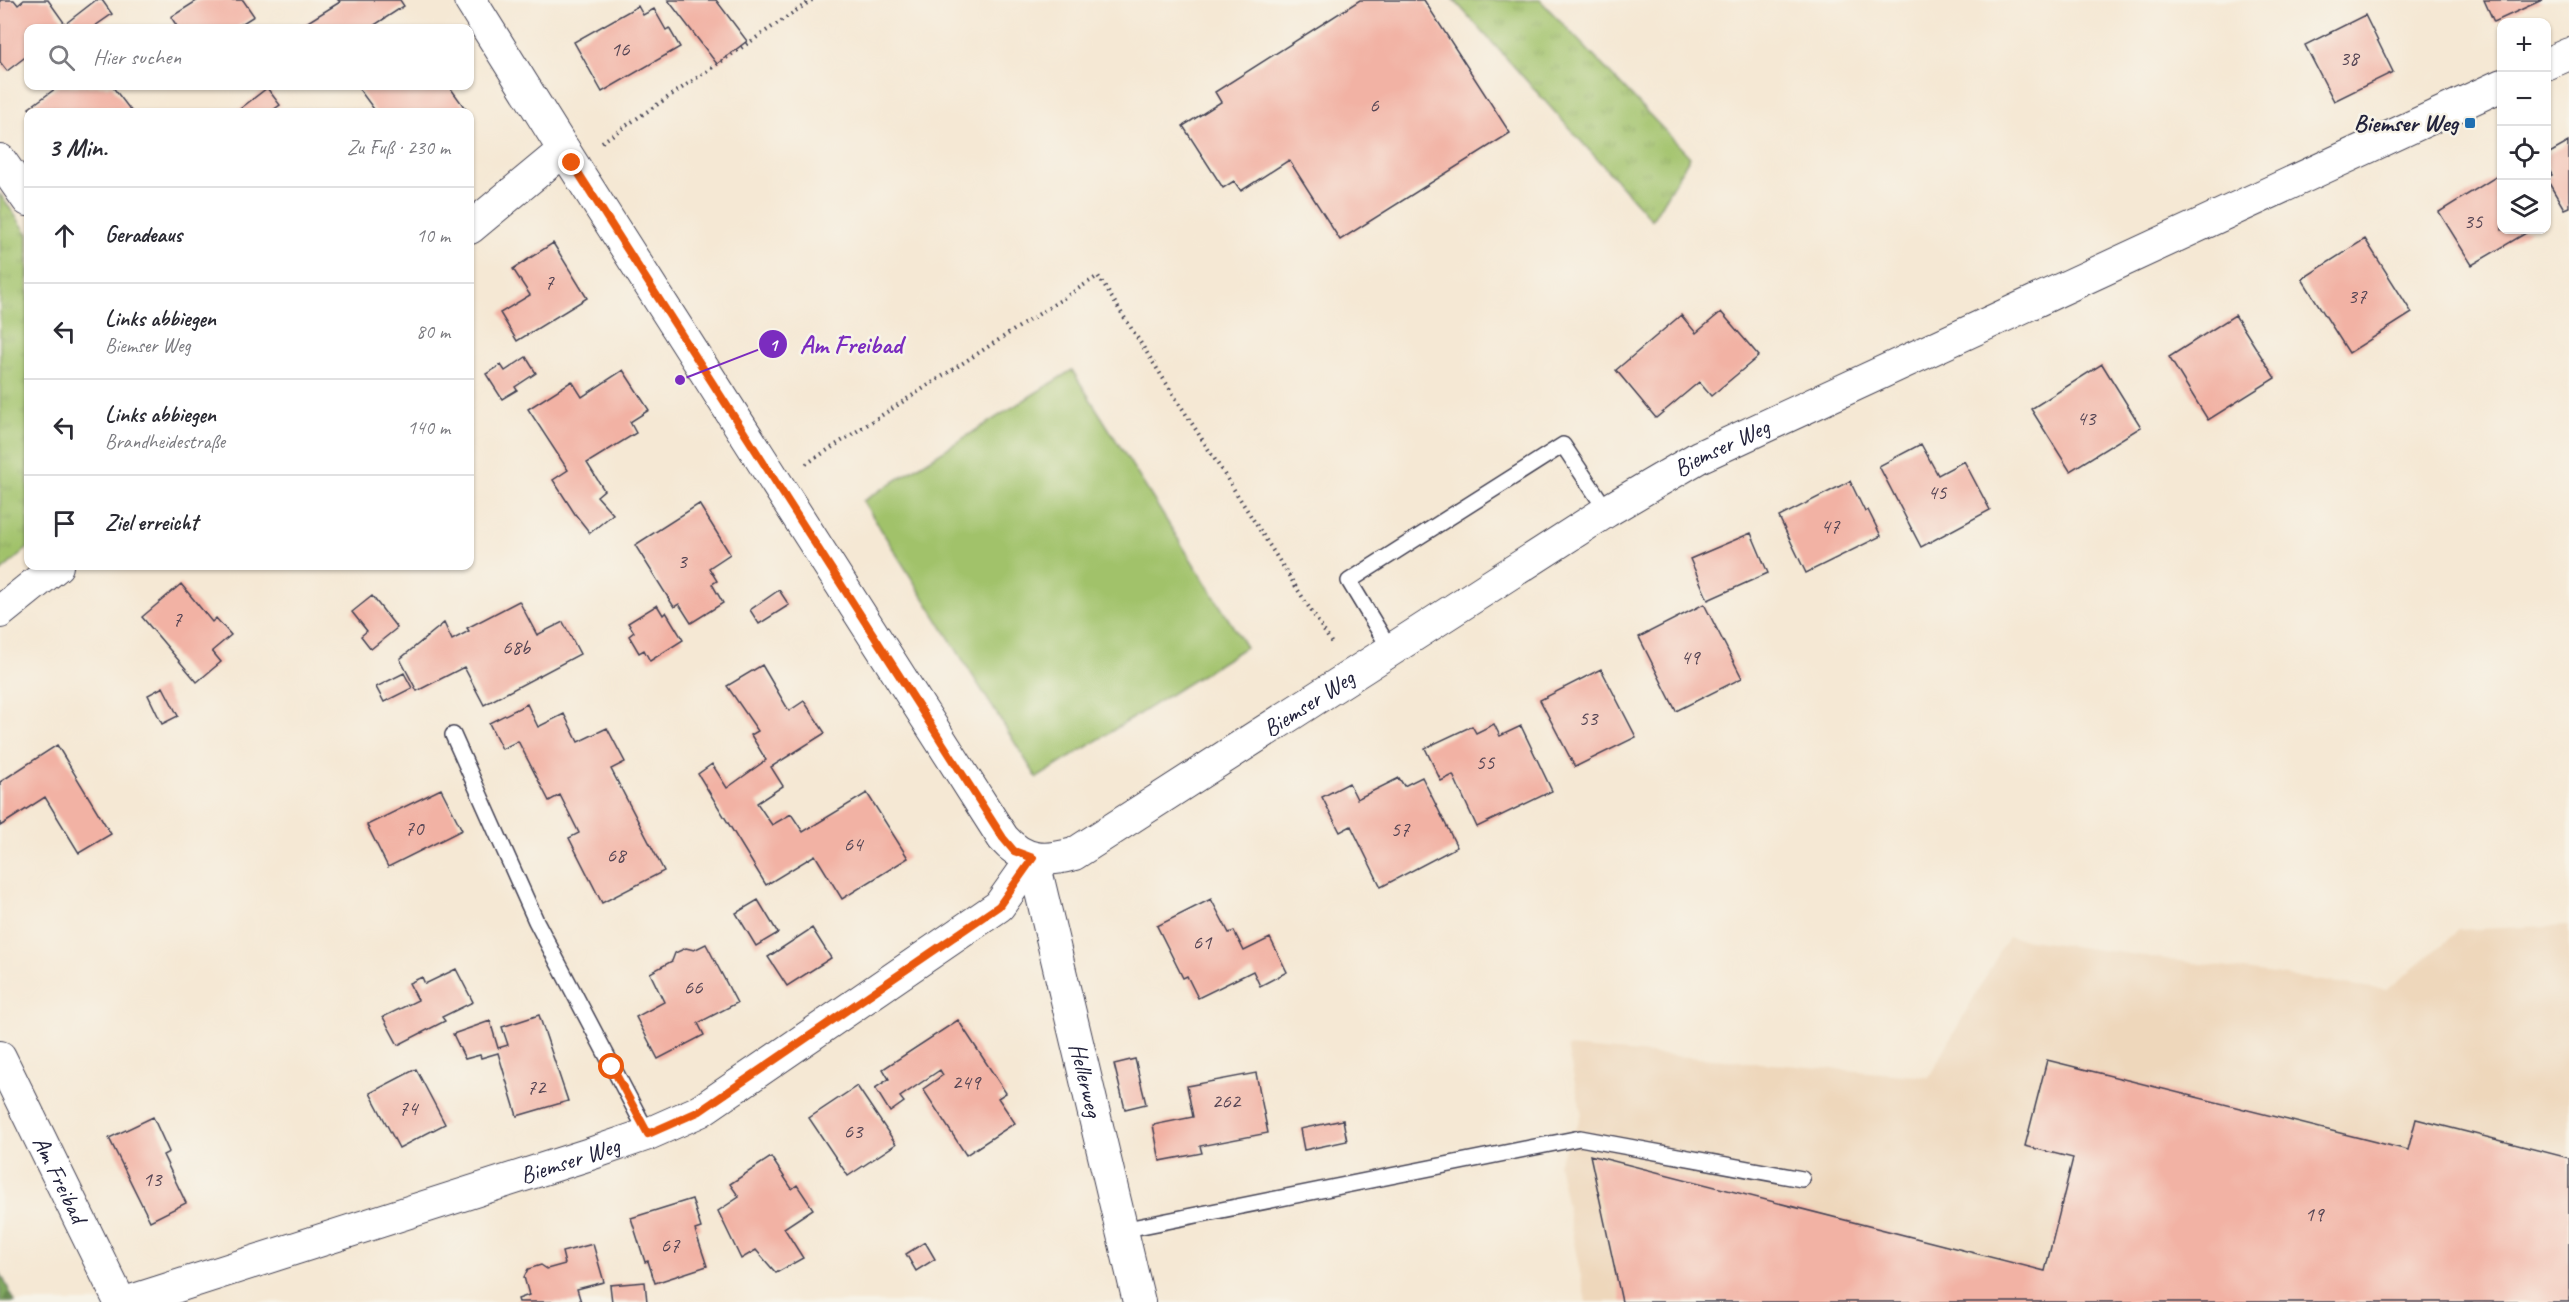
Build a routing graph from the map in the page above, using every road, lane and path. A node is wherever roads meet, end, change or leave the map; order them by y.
1 (470, 0) edge
2 (812, 0) edge
3 (2569, 54) edge
4 (2551, 62) edge
5 (2497, 87) edge
6 (568, 157) junction
7 (0, 159) edge
8 (24, 194) edge
9 (474, 225) edge
10 (775, 483) junction
11 (1607, 511) junction
12 (52, 570) edge
13 (0, 612) edge
14 (1390, 649) junction
15 (1352, 673) junction
16 (453, 735) dead end
17 (1033, 858) junction
18 (0, 1057) edge
19 (648, 1134) junction
20 (1802, 1179) dead end
21 (1122, 1230) junction
22 (120, 1302) edge
23 (128, 1302) edge
24 (1139, 1302) edge

1 - 6 street
2 - 6 path
3 - 4 street
5 - 11 street, Biemser Weg
6 - 9 street
6 - 10 street
7 - 8 street
10 - 15 path
10 - 17 street
11 - 14 street, Biemser Weg
11 - 14 lane
12 - 13 street
14 - 15 street, Biemser Weg
15 - 17 street, Biemser Weg
16 - 19 lane
17 - 19 street, Biemser Weg
17 - 21 street, Hellerweg
18 - 22 street, Am Freibad
19 - 23 street, Biemser Weg
20 - 21 lane
21 - 24 street, Hellerweg

